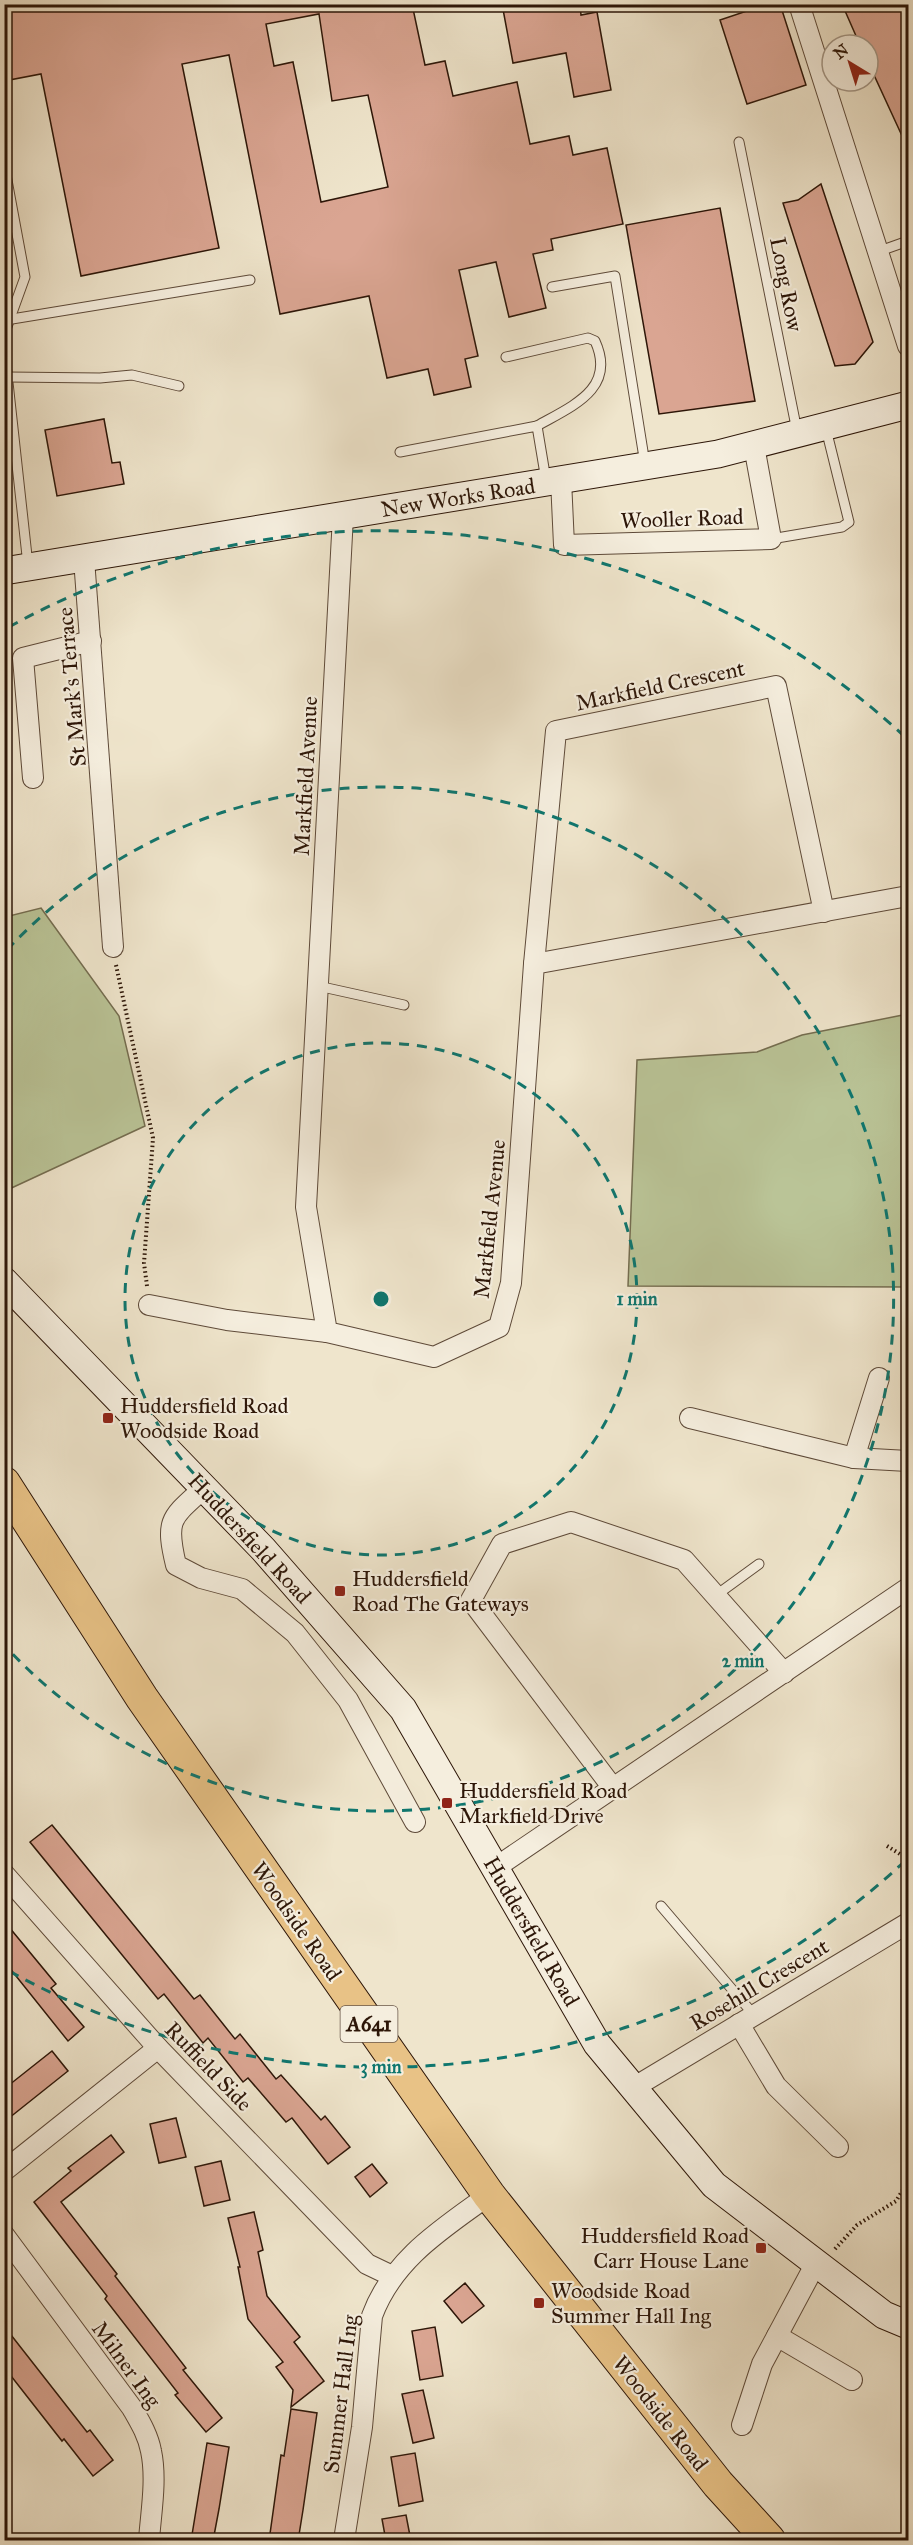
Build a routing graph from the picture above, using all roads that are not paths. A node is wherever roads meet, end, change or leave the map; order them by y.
1 (799, 4) edge
2 (739, 142) dead end
3 (4, 164) edge
4 (909, 241) edge
5 (877, 252) junction
6 (250, 280) dead end
7 (552, 287) dead end
8 (892, 297) junction
9 (909, 314) edge
10 (12, 319) junction
11 (4, 336) edge
12 (4, 346) edge
13 (909, 346) edge
14 (506, 357) dead end
15 (8, 377) junction
16 (179, 386) dead end
17 (909, 405) edge
18 (537, 426) junction
19 (825, 426) junction
20 (798, 434) junction
21 (754, 446) junction
22 (400, 452) dead end
23 (646, 466) junction
24 (554, 481) junction
25 (343, 516) junction
26 (771, 539) junction
27 (84, 559) junction
28 (17, 569) edge
29 (91, 641) junction
30 (33, 778) dead end
31 (909, 896) edge
32 (824, 912) junction
33 (113, 947) road end
34 (534, 964) junction
35 (318, 986) junction
36 (404, 1005) dead end
37 (4, 1281) edge
38 (149, 1305) road end
39 (327, 1332) junction
40 (879, 1378) dead end
41 (690, 1418) dead end
42 (854, 1458) junction
43 (909, 1461) edge
44 (4, 1483) edge
45 (204, 1488) junction
46 (759, 1564) dead end
47 (909, 1588) edge
48 (715, 1596) junction
49 (784, 1673) junction
50 (613, 1788) junction
51 (415, 1822) dead end
52 (495, 1868) junction
53 (4, 1874) edge
54 (661, 1906) dead end
55 (909, 1923) edge
56 (746, 2020) junction
57 (158, 2048) junction
58 (633, 2088) junction
59 (838, 2147) dead end
60 (4, 2171) edge
61 (489, 2195) junction
62 (4, 2235) edge
63 (819, 2265) junction
64 (392, 2276) junction
65 (909, 2325) edge
66 (777, 2336) junction
67 (852, 2380) dead end
68 (742, 2425) dead end
69 (148, 2541) edge
70 (344, 2541) edge
71 (769, 2541) edge

1 - 5 street
2 - 20 lane, Long Row
3 - 10 lane
4 - 5 lane
5 - 8 street
6 - 10 lane
7 - 23 lane
8 - 9 street
8 - 13 street
10 - 11 lane
12 - 15 lane
14 - 18 lane
15 - 16 lane
15 - 28 lane
17 - 19 main road, New Works Road
18 - 22 lane
18 - 24 lane
19 - 20 main road, New Works Road
19 - 26 lane
20 - 21 main road, New Works Road
21 - 23 main road, New Works Road
21 - 26 street, Wooller Road
23 - 24 main road, New Works Road
24 - 25 main road, New Works Road
24 - 26 street, Wooller Road
25 - 27 main road, New Works Road
25 - 35 street, Markfield Avenue
27 - 28 main road, New Works Road
27 - 29 street, St Mark's Terrace
29 - 30 street
29 - 33 street, St Mark's Terrace
31 - 32 street
32 - 34 street
32 - 34 street, Markfield Crescent
34 - 39 street, Markfield Avenue
35 - 36 lane
35 - 39 street, Markfield Avenue
37 - 45 main road, Huddersfield Road
38 - 39 street
40 - 42 street
41 - 42 street
42 - 43 street
44 - 61 main road, Woodside Road / A641
45 - 51 street
45 - 52 main road, Huddersfield Road
46 - 48 lane
47 - 49 street
48 - 49 street
48 - 50 street
49 - 50 street
50 - 52 street
52 - 58 main road, Huddersfield Road
53 - 57 street, Ruffield Side
54 - 56 lane
55 - 56 street, Rosehill Crescent
56 - 58 street, Rosehill Crescent
56 - 59 street
57 - 60 street
57 - 64 street, Ruffield Side
58 - 63 main road, Huddersfield Road
61 - 64 street, Summer Hall Ing
61 - 71 main road, Woodside Road / A641
62 - 69 street, Milner Ing
63 - 65 main road, Huddersfield Road
63 - 66 street
64 - 70 street, Summer Hall Ing
66 - 67 street
66 - 68 street

